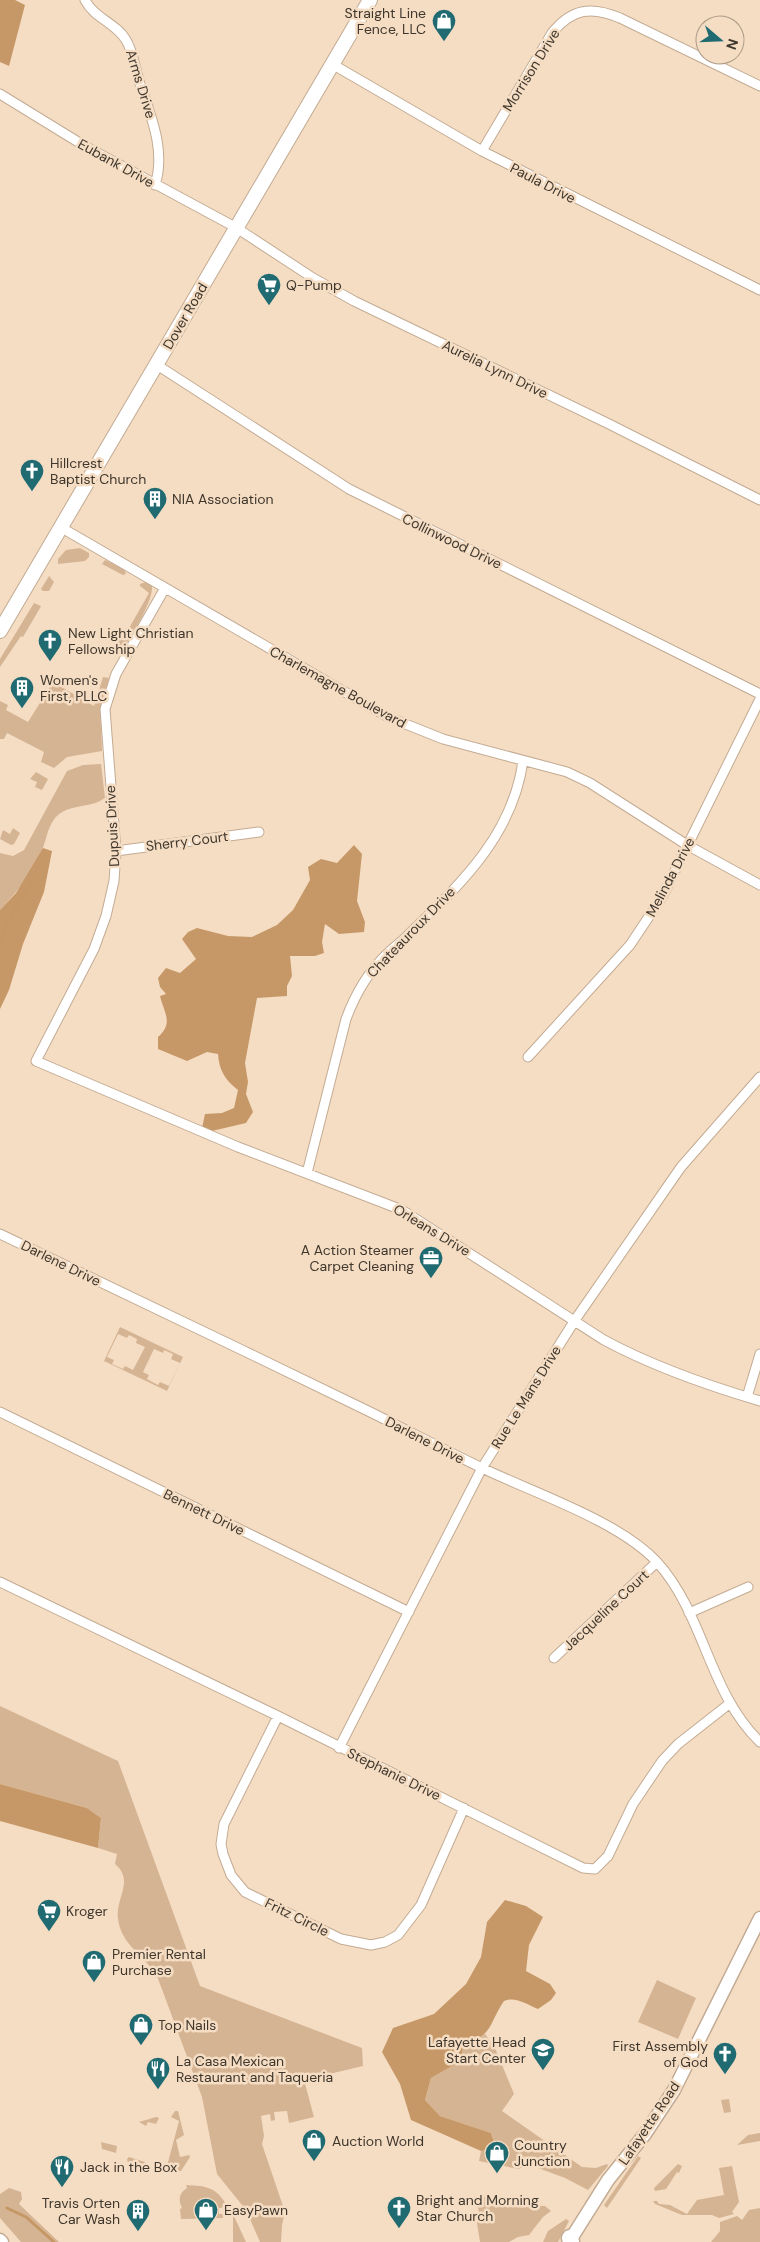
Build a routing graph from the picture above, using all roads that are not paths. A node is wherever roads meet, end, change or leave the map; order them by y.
1 (85, 0) edge
2 (370, 0) edge
3 (332, 64) junction
4 (760, 86) edge
5 (0, 94) edge
6 (482, 151) junction
7 (155, 185) junction
8 (235, 227) junction
9 (760, 290) edge
10 (157, 365) junction
11 (760, 500) edge
12 (62, 528) junction
13 (166, 588) junction
14 (0, 631) edge
15 (760, 694) edge
16 (760, 699) edge
17 (523, 762) junction
18 (259, 832) dead end
19 (687, 845) junction
20 (116, 851) junction
21 (760, 885) edge
22 (528, 1056) dead end
23 (36, 1061) joint
24 (760, 1077) edge
25 (307, 1173) junction
26 (0, 1234) edge
27 (574, 1320) junction
28 (760, 1354) edge
29 (747, 1397) junction
30 (760, 1401) edge
31 (0, 1412) edge
32 (482, 1468) junction
33 (657, 1562) junction
34 (0, 1582) edge
35 (748, 1587) dead end
36 (409, 1612) junction
37 (689, 1613) junction
38 (554, 1658) dead end
39 (729, 1704) junction
40 (278, 1716) junction
41 (760, 1742) edge
42 (340, 1748) junction
43 (464, 1808) junction
44 (760, 1918) edge
45 (570, 2241) edge

1 - 7 street, Arms Drive
2 - 3 main road, Dover Road
3 - 6 street, Paula Drive
3 - 8 main road, Dover Road
4 - 6 street, Morrison Drive
5 - 7 street, Eubank Drive
6 - 9 street, Paula Drive
7 - 8 street, Eubank Drive
8 - 10 main road, Dover Road
8 - 11 street, Aurelia Lynn Drive
10 - 12 main road, Dover Road
10 - 15 street, Collinwood Drive
12 - 13 street, Charlemagne Boulevard
12 - 14 main road, Dover Road
13 - 17 street, Charlemagne Boulevard
13 - 20 street, Dupuis Drive
16 - 19 street, Melinda Drive
17 - 19 street, Charlemagne Boulevard
17 - 25 street, Chateauroux Drive
18 - 20 street, Sherry Court
19 - 21 street, Charlemagne Boulevard
19 - 22 street, Melinda Drive
20 - 23 street, Dupuis Drive
23 - 25 street, Orleans Drive
24 - 27 street, Rue Le Mans Drive
25 - 27 street, Orleans Drive
26 - 32 street, Darlene Drive
27 - 29 street, Orleans Drive
27 - 32 street, Rue Le Mans Drive
28 - 29 street
29 - 30 street, Orleans Drive
31 - 36 street, Bennett Drive
32 - 33 street, Darlene Drive
32 - 36 street, Rue Le Mans Drive
33 - 37 street, Darlene Drive
33 - 38 street, Jacqueline Court
34 - 40 street, Stephanie Drive
35 - 37 street
36 - 42 street, Rue Le Mans Drive
37 - 39 street, Darlene Drive
39 - 41 street, Darlene Drive
39 - 43 street, Stephanie Drive
40 - 42 street, Stephanie Drive
40 - 43 street, Fritz Circle
42 - 43 street, Stephanie Drive
44 - 45 main road, Lafayette Road

